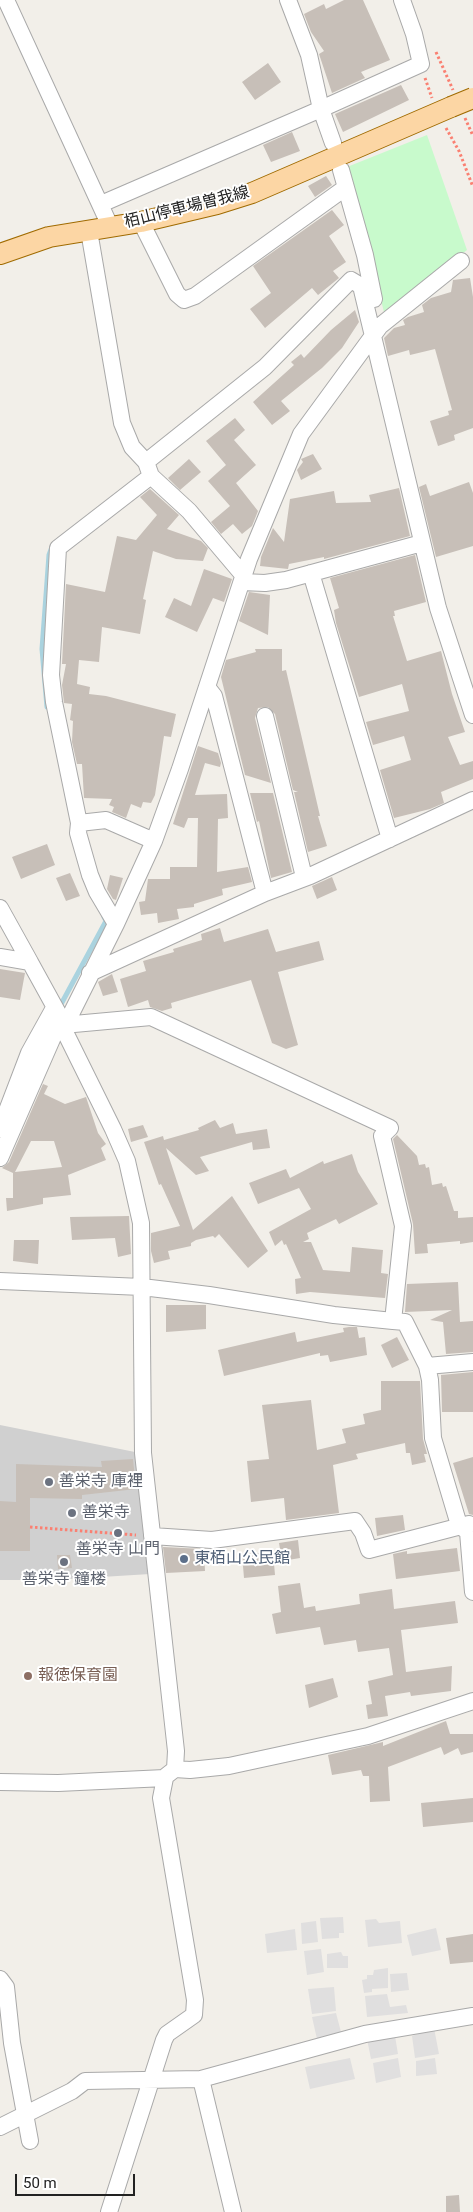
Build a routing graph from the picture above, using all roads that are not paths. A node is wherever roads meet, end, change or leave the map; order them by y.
1 (6, 0) edge
2 (288, 0) edge
3 (402, 0) edge
4 (455, 104) edge
5 (321, 109) junction
6 (333, 143) dead end
7 (341, 170) dead end
8 (345, 188) junction
9 (101, 204) junction
10 (141, 222) junction
11 (110, 226) junction
12 (89, 231) junction
13 (0, 254) edge
14 (461, 261) dead end
15 (365, 284) junction
16 (376, 331) junction
17 (149, 469) junction
18 (422, 543) junction
19 (311, 573) junction
20 (243, 579) junction
21 (207, 687) junction
22 (473, 715) edge
23 (265, 716) dead end
24 (473, 800) edge
25 (79, 823) junction
26 (390, 839) junction
27 (154, 841) junction
28 (304, 877) junction
29 (265, 893) junction
30 (0, 908) edge
31 (116, 924) junction
32 (0, 957) edge
33 (30, 962) junction
34 (90, 973) junction
35 (59, 1015) junction
36 (0, 1130) edge
37 (0, 1158) edge
38 (0, 1281) edge
39 (142, 1287) junction
40 (399, 1322) junction
41 (473, 1362) edge
42 (427, 1366) junction
43 (466, 1524) edge
44 (152, 1536) junction
45 (473, 1592) edge
46 (473, 1701) edge
47 (170, 1773) junction
48 (0, 1782) edge
49 (0, 1979) edge
50 (473, 2016) edge
51 (152, 2079) junction
52 (201, 2079) junction
53 (24, 2114) junction
54 (0, 2127) edge
55 (30, 2141) dead end
56 (109, 2212) edge
57 (233, 2212) edge

1 - 9 street
2 - 5 street
3 - 5 street
4 - 10 main road, 栢山停車場曽我線
5 - 6 street
5 - 9 street
7 - 8 street
8 - 10 street
8 - 15 street
9 - 11 street
10 - 11 main road, 栢山停車場曽我線
11 - 12 main road, 栢山停車場曽我線
12 - 13 main road, 栢山停車場曽我線
12 - 17 street
14 - 16 street
15 - 16 street
15 - 17 street
16 - 18 street
16 - 20 street
17 - 20 street
17 - 25 street
18 - 19 street
18 - 22 street
19 - 20 street
19 - 26 street
20 - 21 street
21 - 27 street
21 - 29 street
23 - 28 street
24 - 26 street
25 - 27 street
25 - 31 street
26 - 28 street
27 - 31 street
28 - 29 street
29 - 34 street
30 - 33 street
31 - 34 street
32 - 33 street
33 - 35 street
34 - 35 street
35 - 36 street
35 - 37 street
35 - 39 street
35 - 40 street
38 - 39 street
39 - 40 street
39 - 44 street
40 - 42 street
41 - 42 street
42 - 43 street
43 - 44 street
43 - 45 street
44 - 47 street
46 - 47 street
47 - 48 street
47 - 51 street
49 - 53 street
50 - 52 street
51 - 52 street
51 - 53 street
51 - 56 street
52 - 57 street
53 - 54 street
53 - 55 street

